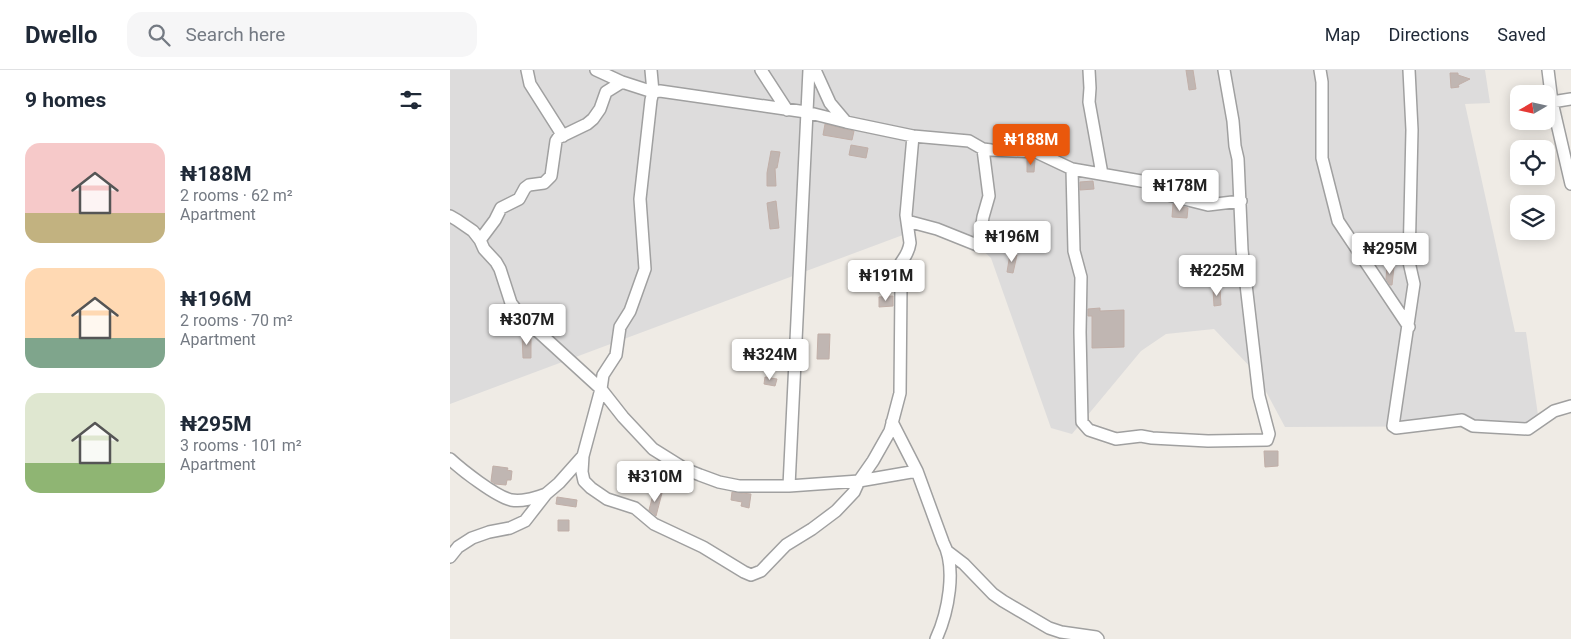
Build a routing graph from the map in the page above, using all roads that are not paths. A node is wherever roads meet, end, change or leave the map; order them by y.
1 (527, 70) edge
2 (596, 70) edge
3 (651, 70) edge
4 (761, 70) edge
5 (809, 70) edge
6 (815, 70) edge
7 (1089, 70) edge
8 (1224, 70) edge
9 (1320, 70) edge
10 (1409, 70) edge
11 (1548, 70) edge
12 (622, 82) junction
13 (1550, 85) edge
14 (653, 92) junction
15 (1571, 99) edge
16 (1555, 102) edge
17 (787, 110) junction
18 (806, 112) junction
19 (1555, 115) edge
20 (846, 122) junction
21 (563, 136) junction
22 (913, 136) junction
23 (982, 149) junction
24 (1072, 169) junction
25 (1102, 174) junction
26 (1571, 184) edge
27 (1241, 201) junction
28 (450, 216) edge
29 (907, 221) junction
30 (480, 240) junction
31 (1409, 327) junction
32 (601, 389) junction
33 (1571, 406) edge
34 (892, 422) junction
35 (583, 456) junction
36 (450, 458) edge
37 (917, 471) junction
38 (859, 481) junction
39 (790, 486) junction
40 (546, 494) junction
41 (945, 546) junction
42 (450, 557) edge
43 (936, 639) edge
44 (1098, 639) edge

1 - 21 street
2 - 12 street
3 - 14 street
4 - 17 street
5 - 18 street
6 - 20 street
7 - 25 street
8 - 27 street
9 - 31 street
10 - 31 street
11 - 13 street
12 - 14 street
12 - 21 street
14 - 17 street
14 - 32 street
15 - 16 street
17 - 18 street
18 - 20 street
18 - 39 street
19 - 26 street
20 - 22 street
21 - 30 street
22 - 23 street
22 - 29 street
23 - 24 street
23 - 29 street
24 - 25 street
24 - 27 street
25 - 27 street
28 - 30 street
29 - 34 street
30 - 32 street
31 - 33 street
32 - 35 street
32 - 39 street
34 - 37 street
34 - 38 street
35 - 38 street
35 - 40 street
36 - 40 street
37 - 38 street
37 - 41 street
38 - 39 street
40 - 42 street
41 - 43 street
41 - 44 street

